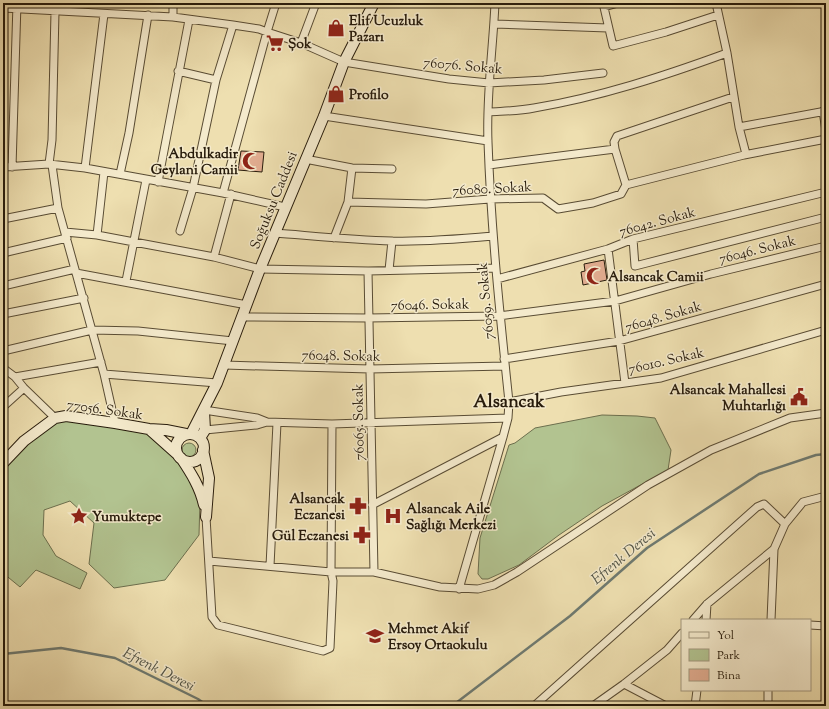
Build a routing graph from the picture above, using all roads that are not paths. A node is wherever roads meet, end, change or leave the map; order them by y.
1 (173, 3) edge
2 (276, 3) edge
3 (316, 3) edge
4 (374, 3) edge
5 (495, 3) edge
6 (618, 3) edge
7 (716, 3) edge
8 (604, 5) edge
9 (17, 6) edge
10 (3, 8) edge
11 (55, 12) junction
12 (104, 14) junction
13 (148, 15) junction
14 (718, 15) junction
15 (173, 17) junction
16 (189, 20) junction
17 (494, 24) junction
18 (232, 25) junction
19 (608, 28) junction
20 (267, 32) junction
21 (301, 43) junction
22 (727, 53) junction
23 (344, 62) junction
24 (178, 71) junction
25 (603, 73) dead end
26 (216, 80) junction
27 (490, 83) junction
28 (734, 97) junction
29 (825, 111) edge
30 (489, 112) junction
31 (324, 116) junction
32 (739, 127) junction
33 (826, 130) edge
34 (826, 139) edge
35 (488, 141) junction
36 (615, 149) junction
37 (746, 154) junction
38 (305, 159) junction
39 (51, 165) junction
40 (490, 165) junction
41 (12, 166) junction
42 (3, 167) edge
43 (84, 168) junction
44 (352, 168) junction
45 (392, 169) dead end
46 (104, 172) junction
47 (120, 174) junction
48 (146, 180) junction
49 (158, 182) junction
50 (626, 185) junction
51 (193, 188) junction
52 (826, 192) edge
53 (227, 194) junction
54 (490, 199) junction
55 (348, 202) junction
56 (285, 207) junction
57 (58, 208) junction
58 (826, 217) edge
59 (3, 219) edge
60 (180, 231) dead end
61 (275, 233) junction
62 (66, 235) junction
63 (97, 235) junction
64 (493, 236) junction
65 (334, 238) junction
66 (633, 239) junction
67 (392, 241) junction
68 (134, 242) junction
69 (826, 246) edge
70 (608, 249) junction
71 (3, 253) edge
72 (214, 257) junction
73 (495, 268) junction
74 (260, 269) junction
75 (389, 270) junction
76 (76, 271) junction
77 (368, 271) junction
78 (497, 279) junction
79 (126, 281) junction
80 (826, 284) edge
81 (3, 286) edge
82 (84, 298) junction
83 (614, 300) junction
84 (247, 305) junction
85 (3, 314) edge
86 (499, 316) junction
87 (242, 317) junction
88 (368, 318) junction
89 (92, 330) junction
90 (826, 330) edge
91 (233, 341) junction
92 (619, 342) junction
93 (3, 351) edge
94 (100, 362) junction
95 (505, 362) junction
96 (224, 365) junction
97 (3, 368) edge
98 (370, 369) junction
99 (104, 374) junction
100 (15, 377) junction
101 (217, 383) junction
102 (625, 383) junction
103 (24, 388) junction
104 (509, 402) junction
105 (3, 407) edge
106 (204, 410) junction
107 (826, 413) edge
108 (55, 418) junction
109 (508, 418) junction
110 (267, 422) junction
111 (115, 423) junction
112 (277, 423) junction
113 (370, 423) junction
114 (332, 424) junction
115 (149, 429) junction
116 (195, 434) junction
117 (503, 437) junction
118 (203, 450) junction
119 (179, 456) junction
120 (3, 463) edge
121 (826, 496) edge
122 (372, 505) junction
123 (206, 517) junction
124 (785, 524) junction
125 (774, 550) junction
126 (209, 561) junction
127 (270, 566) junction
128 (331, 572) junction
129 (374, 572) junction
130 (459, 589) junction
131 (708, 604) junction
132 (694, 619) edge
133 (706, 619) edge
134 (771, 619) edge
135 (811, 625) edge
136 (826, 626) edge
137 (681, 634) edge
138 (624, 684) junction
139 (697, 691) edge
140 (768, 691) edge
141 (534, 706) edge
142 (592, 706) edge
143 (666, 706) edge
144 (695, 706) edge
145 (768, 706) edge

1 - 15 street
2 - 20 street
3 - 21 street
4 - 23 street, Soğuksu Caddesi
5 - 17 street, 76059. Sokak
6 - 8 street
7 - 14 street
8 - 19 street
9 - 10 street, 76076. Sokak
9 - 11 street, 76076. Sokak
9 - 41 street
11 - 12 street, 76076. Sokak
11 - 39 street
12 - 13 street, 76076. Sokak
12 - 43 street
13 - 15 street, 76076. Sokak
13 - 47 street
14 - 19 street
14 - 22 street
15 - 16 street, 76076. Sokak
16 - 18 street, 76076. Sokak
16 - 24 street
17 - 19 street
17 - 27 street, 76059. Sokak
18 - 20 street, 76076. Sokak
18 - 26 street
20 - 21 street, 76076. Sokak
20 - 53 street
21 - 23 street, 76076. Sokak
22 - 28 street
22 - 30 street
23 - 27 street, 76076. Sokak
23 - 31 street, Soğuksu Caddesi
24 - 26 street
24 - 49 street
25 - 27 street, 76076. Sokak
26 - 51 street
27 - 30 street, 76059. Sokak
28 - 32 street
28 - 36 street
29 - 32 street
29 - 33 street
30 - 35 street, 76059. Sokak
31 - 35 street
31 - 38 street, Soğuksu Caddesi
32 - 37 street
34 - 37 street
35 - 40 street, 76059. Sokak
36 - 40 street
36 - 50 street
37 - 50 street
38 - 44 street
38 - 56 street, Soğuksu Caddesi
39 - 41 street
39 - 43 street
39 - 57 street
40 - 54 street, 76059. Sokak
41 - 42 street
43 - 46 street
44 - 45 street
44 - 55 street
46 - 47 street
46 - 63 street
47 - 48 street
48 - 49 street
48 - 68 street
49 - 51 street
50 - 54 street, 76080. Sokak
51 - 53 street
51 - 60 street
52 - 66 street, 76042. Sokak
53 - 56 street
53 - 72 street
54 - 55 street, 76080. Sokak
54 - 64 street, 76059. Sokak
55 - 65 street
56 - 61 street, Soğuksu Caddesi
57 - 59 street
57 - 62 street
58 - 66 street
61 - 65 street
61 - 74 street, Soğuksu Caddesi
62 - 63 street
62 - 71 street
62 - 76 street
63 - 68 street
64 - 67 street
64 - 73 street, 76059. Sokak
65 - 67 street
66 - 70 street, 76042. Sokak
67 - 75 street
68 - 72 street
68 - 79 street
69 - 83 street, 76046. Sokak
70 - 78 street, 76042. Sokak
70 - 83 street
72 - 74 street
73 - 75 street
73 - 78 street, 76059. Sokak
74 - 77 street
74 - 84 street, Soğuksu Caddesi
75 - 77 street
76 - 79 street
76 - 81 street
76 - 82 street
77 - 88 street, 76065. Sokak
78 - 86 street, 76059. Sokak
79 - 84 street
80 - 92 street, 76048. Sokak
82 - 85 street
82 - 89 street
83 - 86 street, 76046. Sokak
83 - 92 street
84 - 87 street, Soğuksu Caddesi
86 - 88 street, 76046. Sokak
86 - 95 street, 76059. Sokak
87 - 88 street, 76046. Sokak
87 - 91 street, Soğuksu Caddesi
88 - 98 street, 76065. Sokak
89 - 91 street
89 - 93 street
89 - 94 street
90 - 102 street, 76010. Sokak
91 - 96 street, Soğuksu Caddesi
92 - 95 street, 76048. Sokak
92 - 102 street
94 - 99 street
94 - 100 street
95 - 98 street, 76048. Sokak
95 - 104 street, 76059. Sokak
96 - 98 street, 76048. Sokak
96 - 101 street, Soğuksu Caddesi
97 - 100 street
98 - 113 street, 76065. Sokak
99 - 101 street
99 - 111 street
100 - 103 street
101 - 106 street, Soğuksu Caddesi
102 - 104 street, 76010. Sokak
103 - 105 street
103 - 108 street
104 - 109 street, 76059. Sokak
106 - 110 street
106 - 116 street
107 - 130 street
108 - 111 street, 77056. Sokak
108 - 120 street, 77056. Sokak
109 - 113 street
109 - 117 street, 76059. Sokak
110 - 112 street
110 - 116 street
111 - 115 street, 77056. Sokak
112 - 114 street
112 - 127 street
113 - 114 street
113 - 122 street, 76065. Sokak
114 - 128 street
115 - 116 street, 77056. Sokak
115 - 119 street
116 - 118 street
116 - 119 street
117 - 122 street
117 - 130 street, 76059. Sokak
118 - 119 street
118 - 123 street
119 - 123 street
121 - 124 street
122 - 129 street, 76065. Sokak
123 - 126 street
124 - 125 street
124 - 141 street
125 - 131 street
125 - 134 street
126 - 127 street
126 - 128 street
127 - 128 street
128 - 129 street
129 - 130 street
131 - 132 street
131 - 133 street
135 - 136 street
137 - 138 street
138 - 142 street
138 - 143 street
139 - 144 street
140 - 145 street

